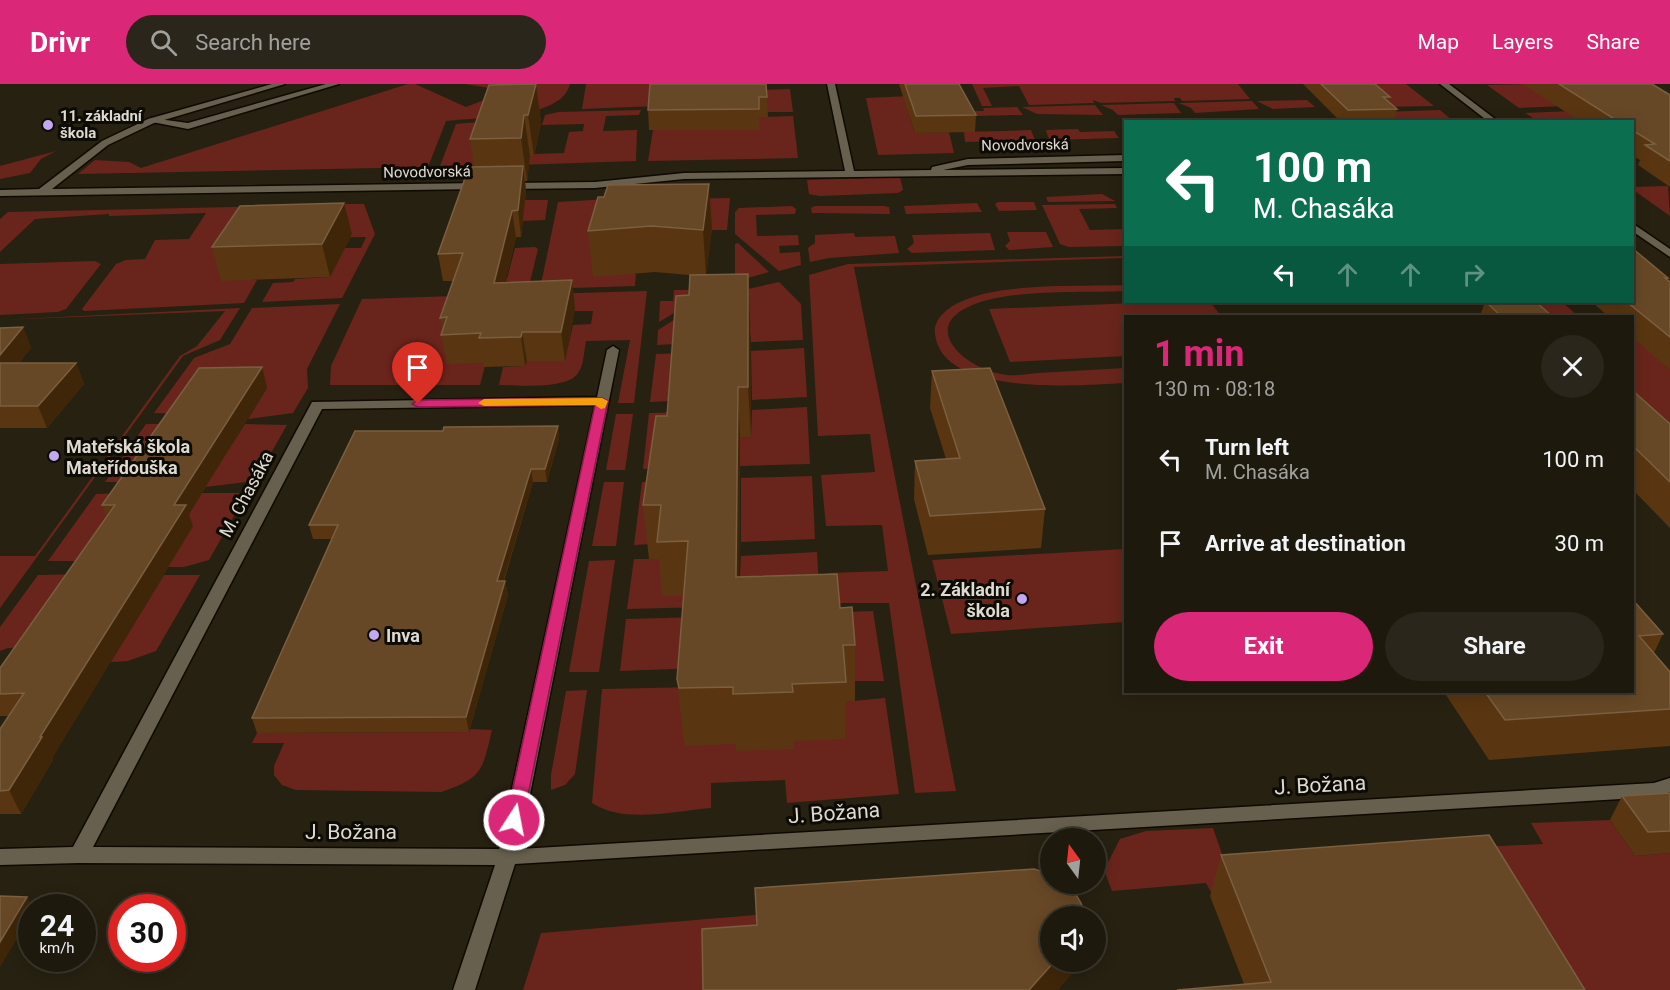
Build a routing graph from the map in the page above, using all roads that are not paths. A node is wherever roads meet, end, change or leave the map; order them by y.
1 (281, 84) edge
2 (334, 84) edge
3 (831, 84) edge
4 (1444, 84) edge
5 (1492, 120) edge
6 (151, 121) junction
7 (1124, 158) edge
8 (927, 171) junction
9 (1124, 171) edge
10 (849, 174) junction
11 (42, 192) junction
12 (0, 193) edge
13 (1634, 227) edge
14 (1670, 254) edge
15 (613, 350) dead end
16 (602, 401) junction
17 (1670, 785) edge
18 (79, 855) junction
19 (0, 857) edge
20 (507, 857) junction
21 (464, 990) edge

1 - 6 street
2 - 6 street
3 - 10 street
4 - 5 street
6 - 11 street
7 - 8 street, Novodvorská
8 - 9 street, Novodvorská
8 - 10 street, Novodvorská
10 - 11 street, Novodvorská
11 - 12 street, Novodvorská
13 - 14 street
15 - 16 street
16 - 18 street, M. Chasáka
16 - 20 street
17 - 20 street, J. Božana
18 - 19 street, J. Božana
18 - 20 street, J. Božana
20 - 21 street

